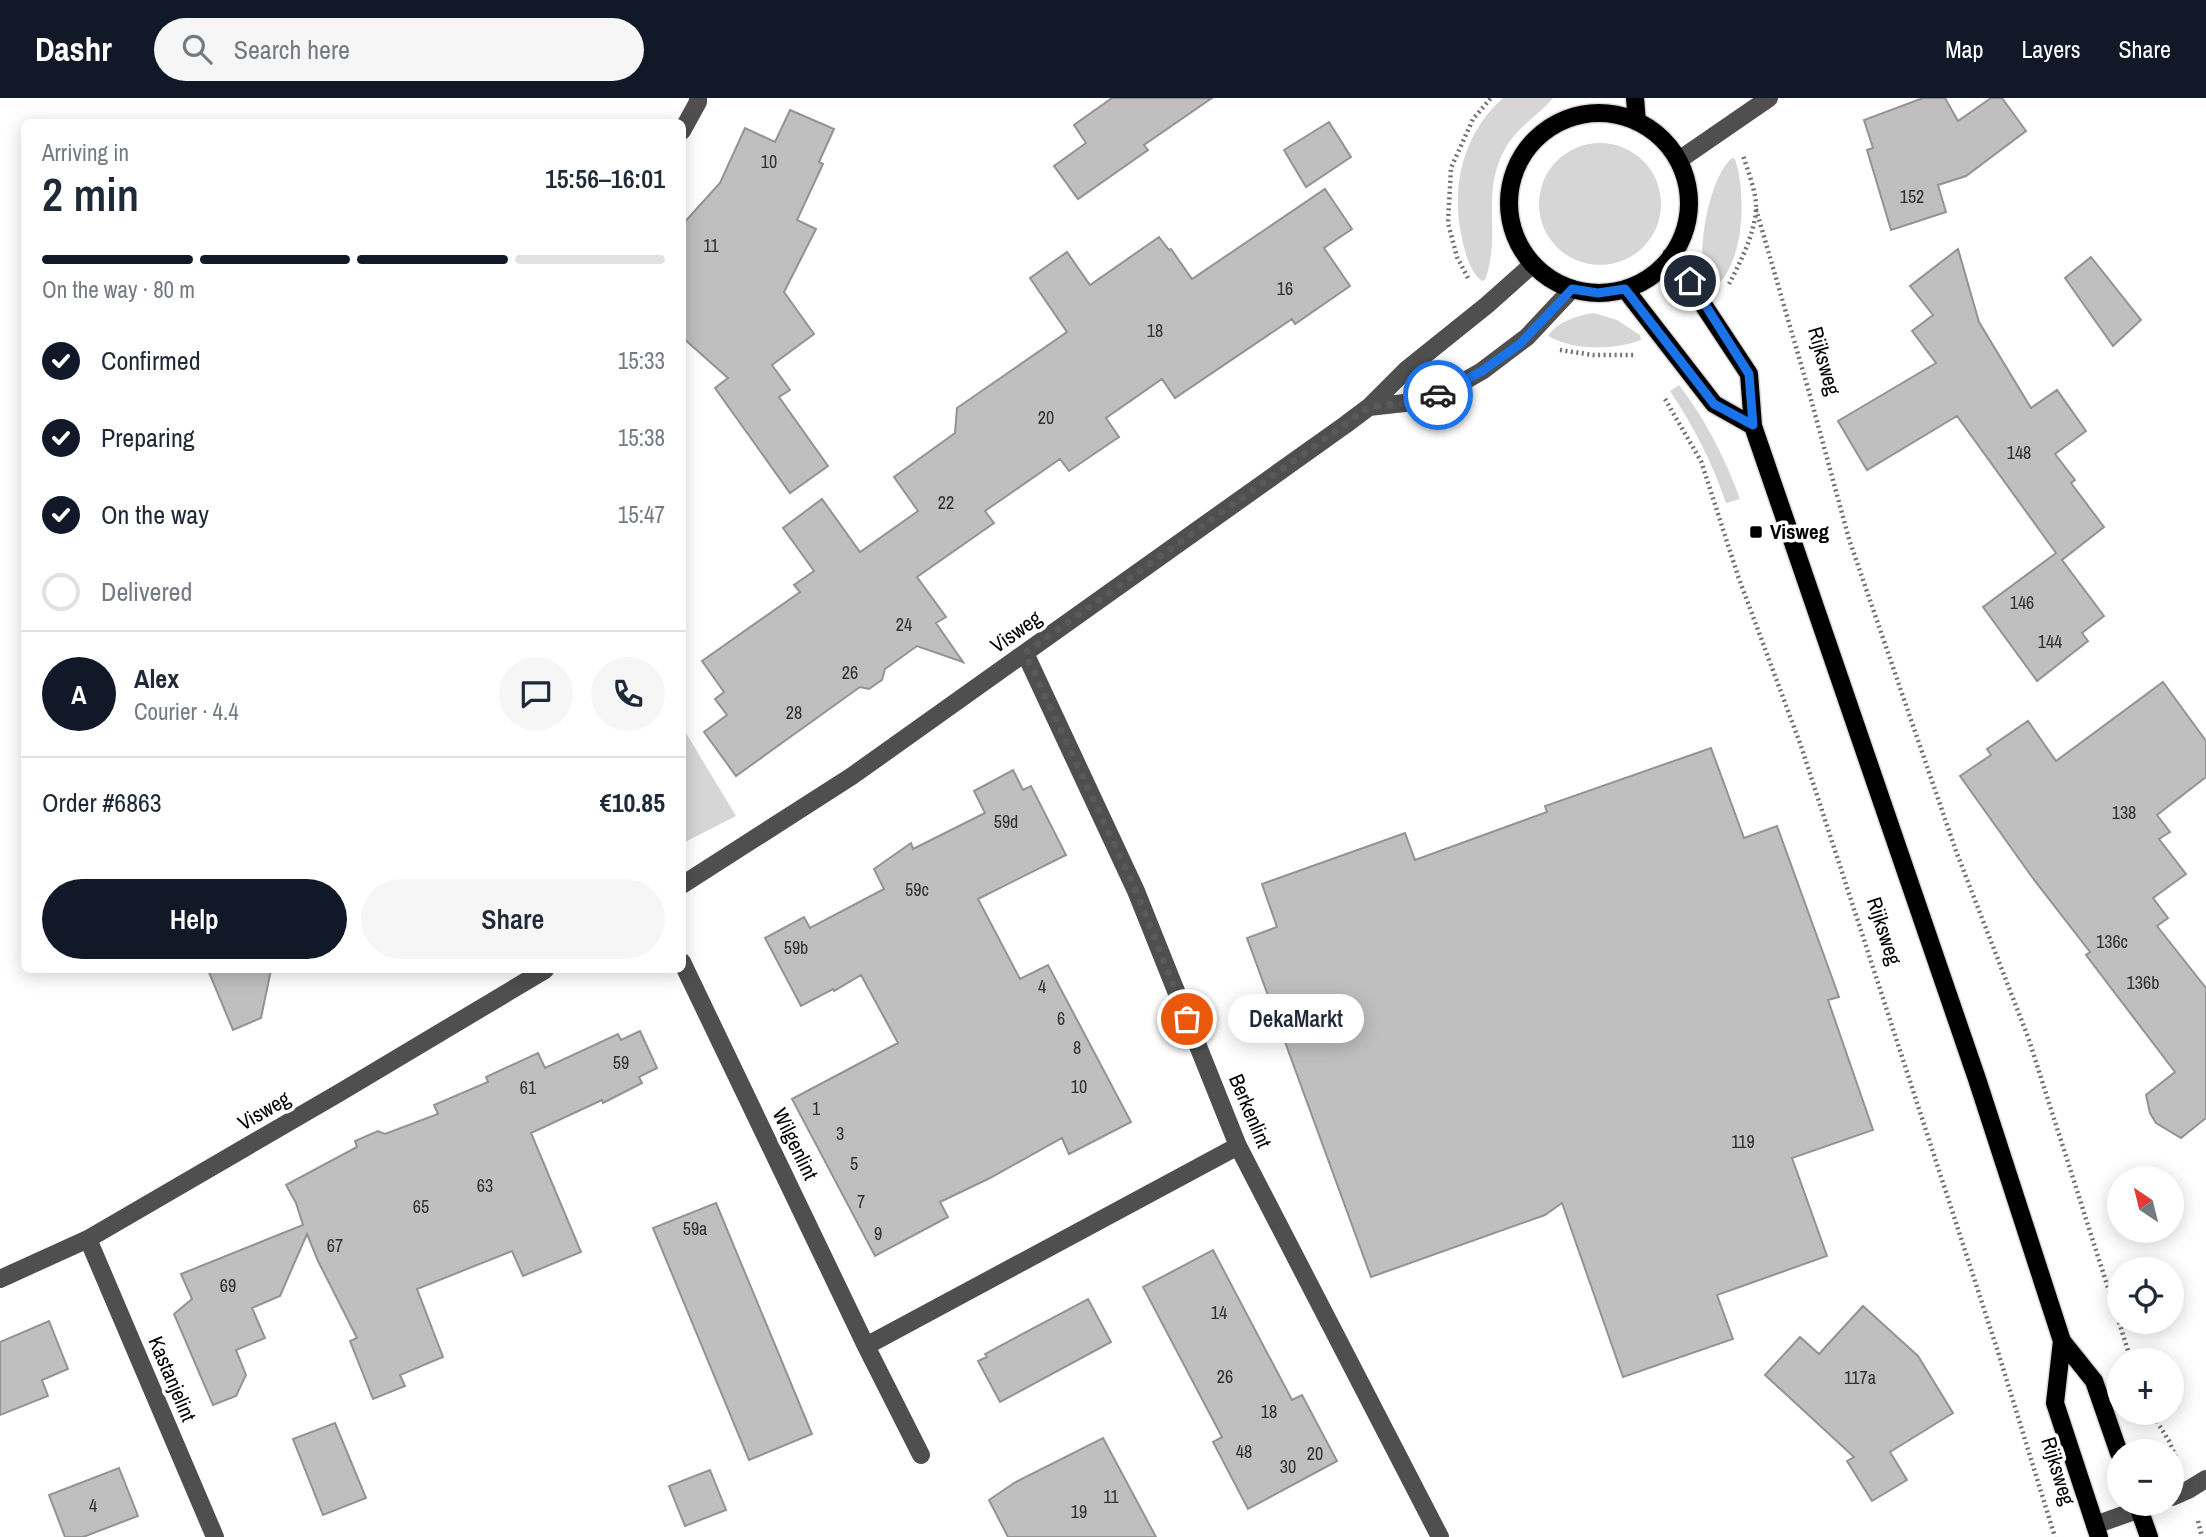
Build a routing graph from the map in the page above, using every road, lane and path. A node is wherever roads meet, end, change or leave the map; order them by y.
1 (698, 98) edge
2 (1491, 98) edge
3 (1635, 98) edge
4 (1769, 98) edge
5 (1581, 107) edge
6 (1637, 122) junction
7 (686, 124) edge
8 (1679, 160) junction
9 (1756, 209) dead end
10 (1671, 256) junction
11 (1533, 264) junction
12 (1465, 272) dead end
13 (1572, 289) junction
14 (1625, 289) junction
15 (1633, 356) dead end
16 (1641, 365) dead end
17 (1662, 394) dead end
18 (1369, 407) junction
19 (1753, 425) junction
20 (1025, 653) junction
21 (686, 882) edge
22 (686, 970) edge
23 (540, 973) edge
24 (1238, 1146) junction
25 (88, 1239) junction
26 (0, 1279) edge
27 (2062, 1341) junction
28 (866, 1346) junction
29 (2127, 1348) edge
30 (2114, 1439) edge
31 (921, 1455) dead end
32 (2206, 1479) edge
33 (2184, 1492) edge
34 (2123, 1516) edge
35 (2141, 1516) edge
36 (2097, 1531) edge
37 (215, 1537) edge
38 (1440, 1537) edge
39 (2055, 1537) edge
40 (2149, 1537) edge

1 - 7 street
2 - 12 path
3 - 6 main road
4 - 8 street
5 - 6 main road
5 - 11 main road
6 - 8 main road
8 - 10 main road
9 - 29 path, Rijksweg
10 - 14 main road
10 - 19 main road, Rijksweg
11 - 13 main road
11 - 18 street, Visweg
13 - 14 main road
13 - 18 street, Visweg
14 - 19 main road
15 - 16 path
17 - 39 path, Rijksweg
18 - 20 street, Visweg
19 - 27 main road, Rijksweg
20 - 21 street, Visweg
20 - 24 street, Berkenlint
22 - 28 street, Wilgenlint
23 - 25 street, Visweg
24 - 28 street
24 - 38 street, Berkenlint
25 - 26 street, Visweg
25 - 37 street, Kastanjelint
27 - 30 main road, Rijksweg
27 - 36 main road, Rijksweg
28 - 31 street, Wilgenlint
32 - 33 street
34 - 36 street
35 - 40 main road

